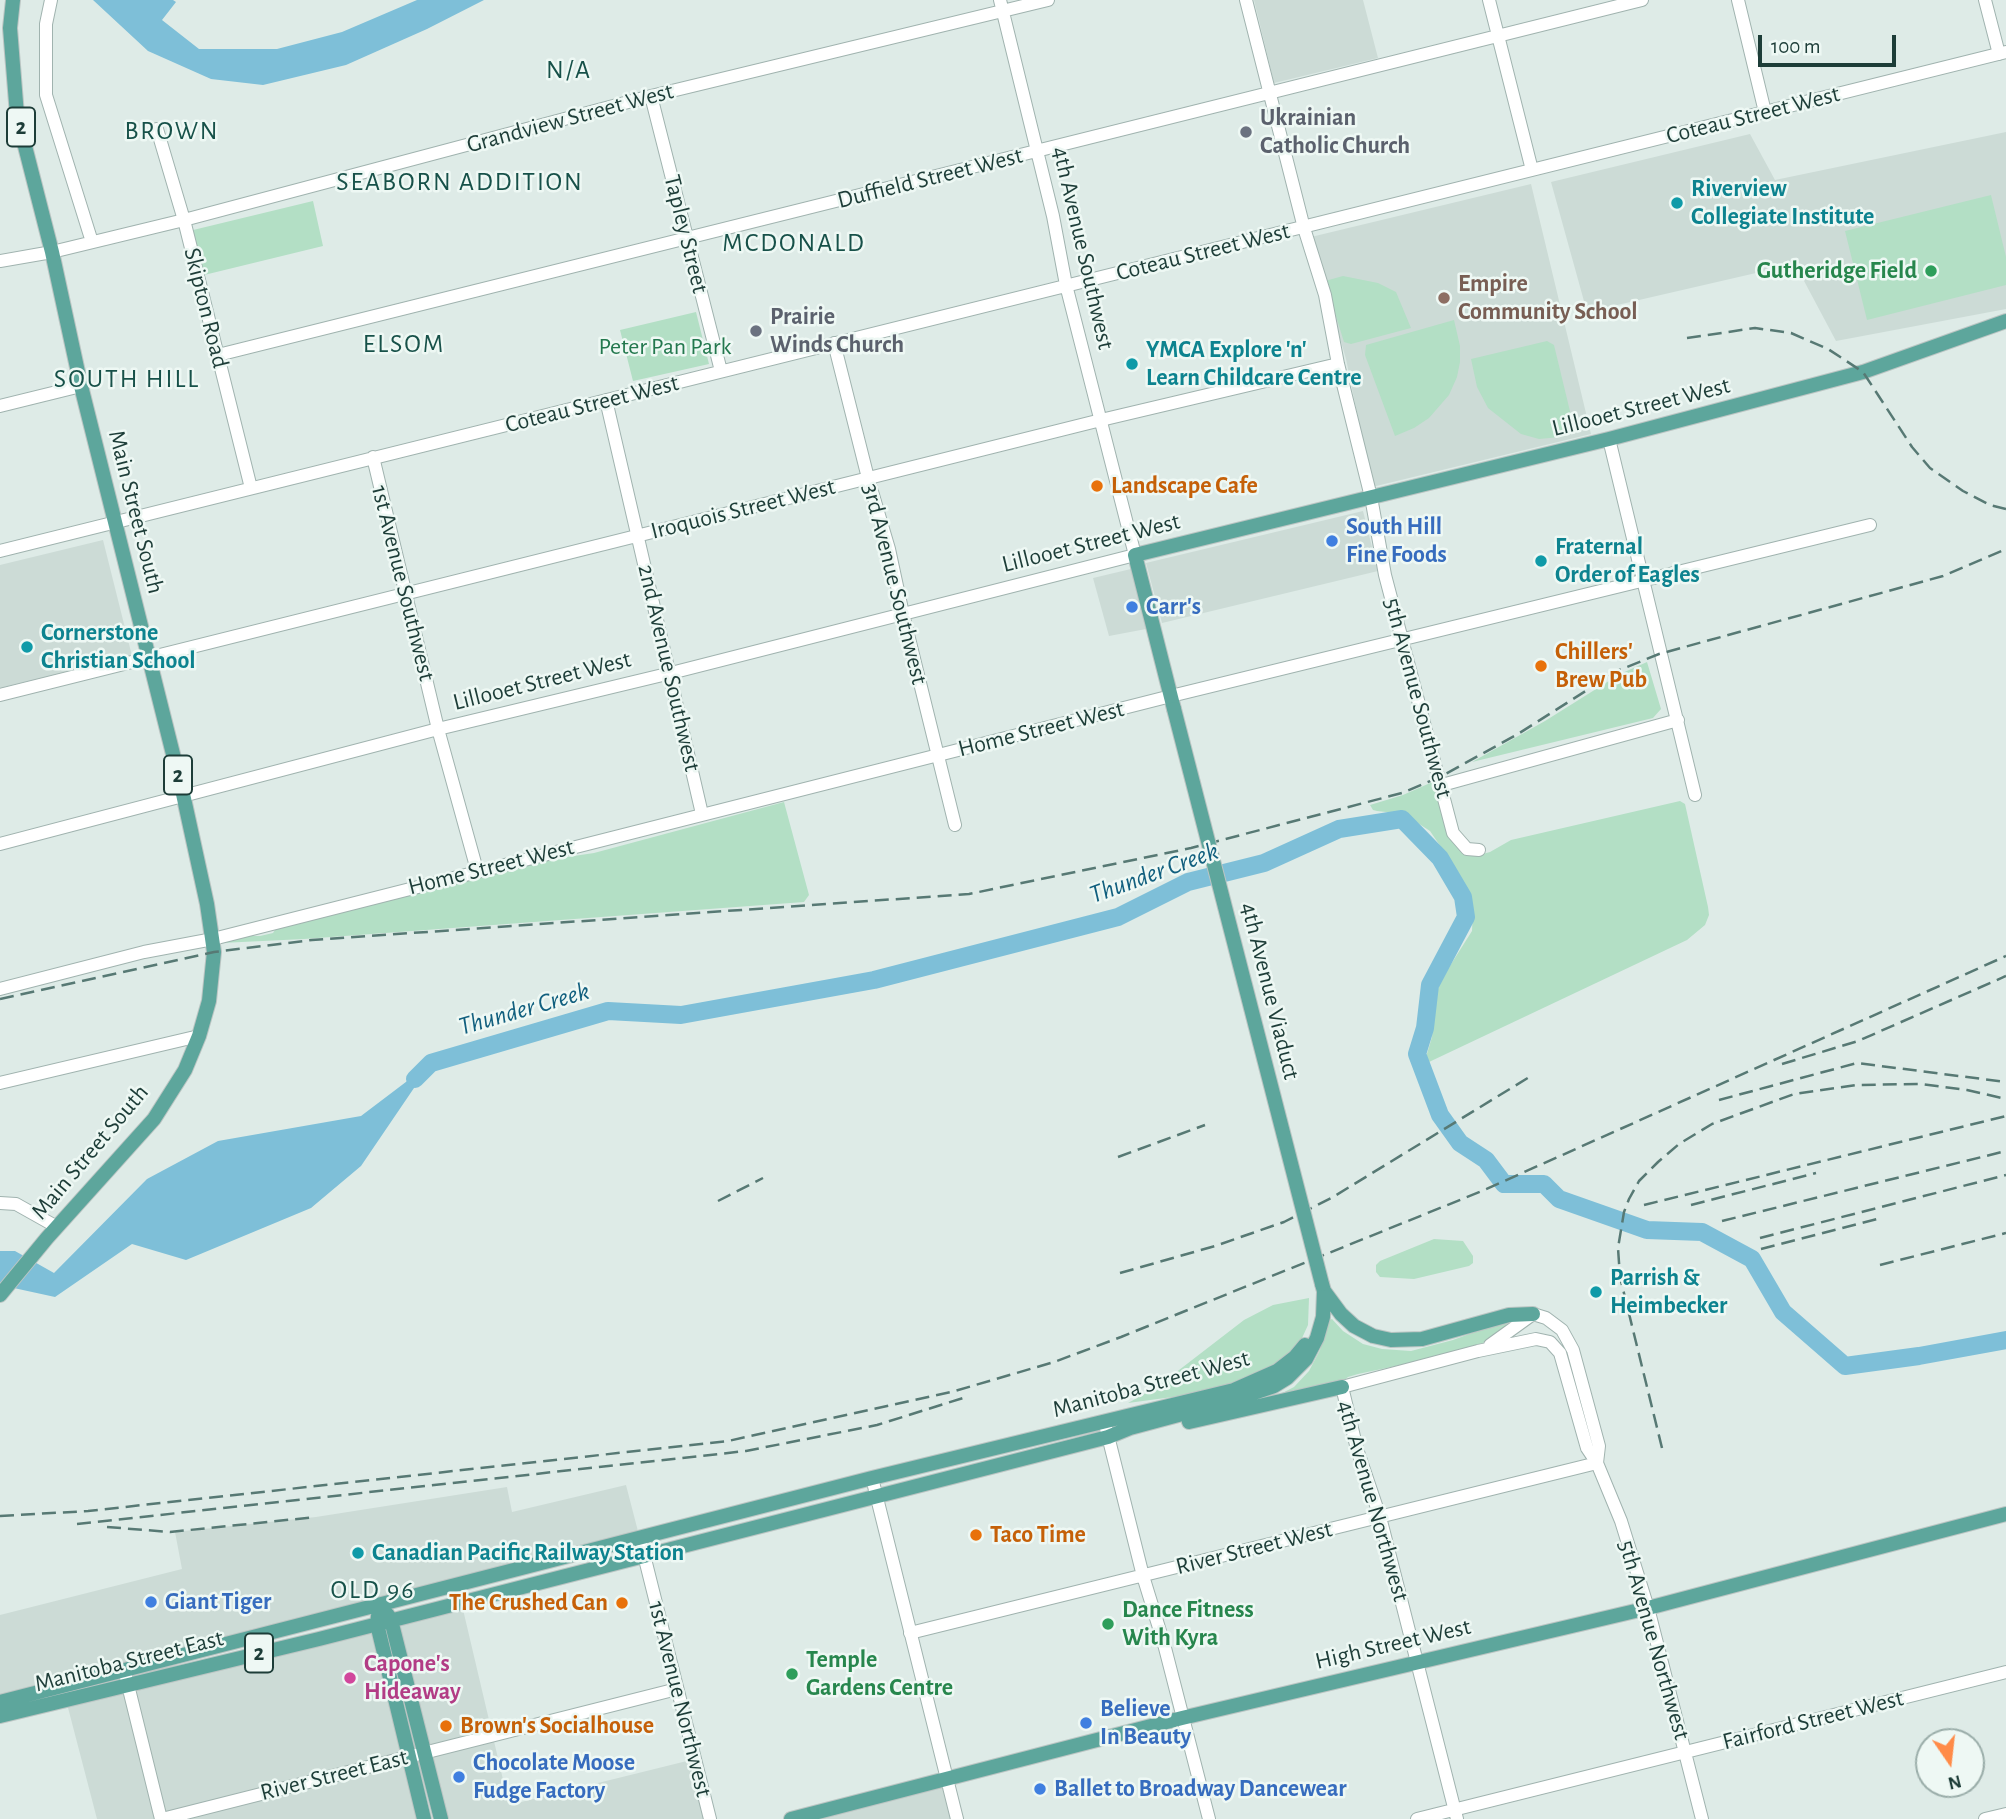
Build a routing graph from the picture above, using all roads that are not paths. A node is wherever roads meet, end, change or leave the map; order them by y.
1 (13, 0) edge
2 (51, 0) edge
3 (1048, 0) edge
4 (1246, 0) edge
5 (1489, 0) edge
6 (1642, 0) edge
7 (1738, 0) edge
8 (1985, 0) edge
9 (1001, 6) edge
10 (1498, 36) junction
11 (2002, 53) edge
12 (1269, 93) junction
13 (651, 96) junction
14 (1765, 112) junction
15 (157, 129) dead end
16 (1037, 151) junction
17 (1532, 170) junction
18 (184, 220) junction
19 (1304, 228) junction
20 (687, 239) junction
21 (92, 242) junction
22 (52, 252) junction
23 (0, 261) edge
24 (1066, 285) junction
25 (2006, 321) edge
26 (834, 343) junction
27 (218, 355) junction
28 (1338, 364) junction
29 (721, 371) junction
30 (81, 386) junction
31 (606, 400) junction
32 (0, 406) edge
33 (1101, 419) junction
34 (1609, 439) junction
35 (373, 457) junction
36 (868, 478) junction
37 (251, 488) junction
38 (1371, 497) junction
39 (115, 523) junction
40 (1870, 524) dead end
41 (638, 534) junction
42 (0, 551) edge
43 (1135, 555) junction
44 (1642, 580) junction
45 (407, 593) junction
46 (902, 614) junction
47 (1401, 640) junction
48 (149, 658) junction
49 (671, 673) junction
50 (0, 695) edge
51 (1173, 703) junction
52 (1678, 720) junction
53 (438, 729) junction
54 (938, 755) junction
55 (1441, 785) junction
56 (183, 794) junction
57 (1695, 795) dead end
58 (702, 814) junction
59 (955, 825) dead end
60 (0, 844) edge
61 (1479, 850) dead end
62 (477, 870) junction
63 (213, 939) junction
64 (0, 989) edge
65 (199, 1035) junction
66 (0, 1083) edge
67 (0, 1203) edge
68 (57, 1227) junction
69 (1323, 1287) junction
70 (1, 1294) edge
71 (1533, 1314) junction
72 (1478, 1351) junction
73 (1342, 1387) junction
74 (1104, 1421) junction
75 (1108, 1437) junction
76 (1597, 1463) junction
77 (872, 1478) junction
78 (876, 1497) junction
79 (2006, 1514) edge
80 (1380, 1517) junction
81 (640, 1539) junction
82 (644, 1556) junction
83 (1143, 1576) junction
84 (380, 1604) junction
85 (1648, 1608) junction
86 (384, 1622) junction
87 (910, 1633) junction
88 (1418, 1661) junction
89 (2006, 1672) edge
90 (126, 1677) junction
91 (677, 1689) junction
92 (0, 1702) edge
93 (0, 1716) edge
94 (1182, 1718) junction
95 (424, 1752) junction
96 (1686, 1752) junction
97 (408, 1756) junction
98 (947, 1780) junction
99 (1456, 1814) edge
100 (2006, 1814) edge
101 (161, 1819) edge
102 (424, 1819) edge
103 (442, 1819) edge
104 (710, 1819) edge
105 (790, 1819) edge
106 (957, 1819) edge
107 (1209, 1819) edge
108 (1417, 1819) edge
109 (1702, 1819) edge
110 (1985, 1819) edge

1 - 22 main road, 2
2 - 21 street
3 - 9 street, Grandview Street West
4 - 12 street, 5th Avenue Southwest
5 - 10 street
6 - 10 street, Duffield Street West
7 - 14 street
8 - 11 street
9 - 13 street, Grandview Street West
9 - 16 street, 4th Avenue Southwest
10 - 12 street, Duffield Street West
10 - 17 street
11 - 14 street, Coteau Street West
12 - 16 street, Duffield Street West
12 - 19 street, 5th Avenue Southwest
13 - 18 street, Grandview Street West
13 - 20 street, Tapley Street
14 - 17 street, Coteau Street West
15 - 18 street, Skipton Road
16 - 20 street, Duffield Street West
16 - 24 street, 4th Avenue Southwest
17 - 19 street, Coteau Street West
18 - 21 street, Grandview Street West
18 - 27 street, Skipton Road
19 - 24 street, Coteau Street West
19 - 28 street, 5th Avenue Southwest
20 - 27 street, Duffield Street West
20 - 29 street, Tapley Street
21 - 22 street, Grandview Street West
22 - 23 street, Grandview Street West
22 - 30 main road, Main Street South / 2
24 - 26 street, Coteau Street West
24 - 33 street, 4th Avenue Southwest
25 - 34 main road, Lillooet Street West
26 - 29 street, Coteau Street West
26 - 36 street, 3rd Avenue Southwest
27 - 37 street, Skipton Road
28 - 33 street, Iroquois Street West
28 - 38 street, 5th Avenue Southwest
29 - 31 street, Coteau Street West
30 - 32 street
30 - 39 main road, Main Street South / 2
31 - 35 street, Coteau Street West
31 - 41 street, 2nd Avenue Southwest
33 - 36 street, Iroquois Street West
33 - 43 street, 4th Avenue Southwest
34 - 38 main road, Lillooet Street West
34 - 44 street
35 - 37 street, Coteau Street West
35 - 45 street, 1st Avenue Southwest
36 - 41 street, Iroquois Street West
36 - 46 street, 3rd Avenue Southwest
37 - 39 street, Coteau Street West
38 - 43 main road, Lillooet Street West
38 - 47 street, 5th Avenue Southwest
39 - 42 street, Coteau Street West
39 - 48 main road, Main Street South / 2
40 - 44 street, Home Street West
41 - 45 street, Iroquois Street West
41 - 49 street, 2nd Avenue Southwest
43 - 46 street, Lillooet Street West
43 - 51 main road, 4th Avenue Southwest
44 - 47 street, Home Street West
44 - 52 street
45 - 48 street, Iroquois Street West
45 - 53 street, 1st Avenue Southwest
46 - 49 street, Lillooet Street West
46 - 54 street, 3rd Avenue Southwest
47 - 51 street, Home Street West
47 - 55 street, 5th Avenue Southwest
48 - 50 street, Iroquois Street West
48 - 56 main road, Main Street South / 2
49 - 53 street, Lillooet Street West
49 - 58 street, 2nd Avenue Southwest
51 - 54 street, Home Street West
51 - 69 main road, 4th Avenue Viaduct, bridge
52 - 55 street
52 - 57 street
53 - 56 street, Lillooet Street West
53 - 62 street, 1st Avenue Southwest
54 - 58 street, Home Street West
54 - 59 street, 3rd Avenue Southwest
55 - 61 street, 5th Avenue Southwest
56 - 60 street, Lillooet Street West
56 - 63 main road, Main Street South / 2
58 - 62 street, Home Street West
62 - 63 street, Home Street West
63 - 64 street, Home Street West
63 - 65 main road, Main Street South / 2
65 - 66 street
65 - 68 main road, Main Street South / 2
67 - 68 street
68 - 70 main road, Main Street South / 2
69 - 71 main road
69 - 74 main road, Manitoba Street West
69 - 75 main road, Manitoba Street West
71 - 72 street
71 - 76 street, 5th Avenue Northwest
72 - 73 street
72 - 76 street, 5th Avenue Northwest
73 - 75 main road
73 - 80 street, 4th Avenue Northwest
74 - 75 street
74 - 77 main road, Manitoba Street West
75 - 78 main road, Manitoba Street West
75 - 83 street
76 - 80 street, River Street West
76 - 85 street, 5th Avenue Northwest
77 - 78 street
77 - 81 main road, Manitoba Street West
78 - 82 main road, Manitoba Street West
78 - 87 street
79 - 85 main road, High Street West
80 - 83 street, River Street West
80 - 88 street, 4th Avenue Northwest
81 - 82 street, 1st Avenue Northwest
81 - 84 main road, Manitoba Street West
82 - 86 main road, Manitoba Street West
82 - 91 street, 1st Avenue Northwest
83 - 87 street, River Street West
83 - 94 street
84 - 86 main road
84 - 90 main road, Manitoba Street East
85 - 88 main road, High Street West
85 - 96 street, 5th Avenue Northwest
86 - 90 main road, Manitoba Street East / 2
86 - 95 main road
86 - 97 main road
87 - 98 street
88 - 94 main road, High Street West
88 - 99 street, 4th Avenue Northwest
89 - 96 street, Fairford Street West
90 - 92 main road, Manitoba Street East / 2
90 - 93 main road, Manitoba Street East / 2
90 - 101 street
91 - 95 street
91 - 104 street, 1st Avenue Northwest
94 - 98 main road, High Street West
94 - 107 street
95 - 97 street, River Street East
95 - 103 main road
96 - 99 street, Fairford Street West
96 - 109 street, 5th Avenue Northwest
97 - 101 street, River Street East
97 - 102 main road
98 - 105 main road, High Street West
98 - 106 street
99 - 108 street, Fairford Street West
100 - 110 street

